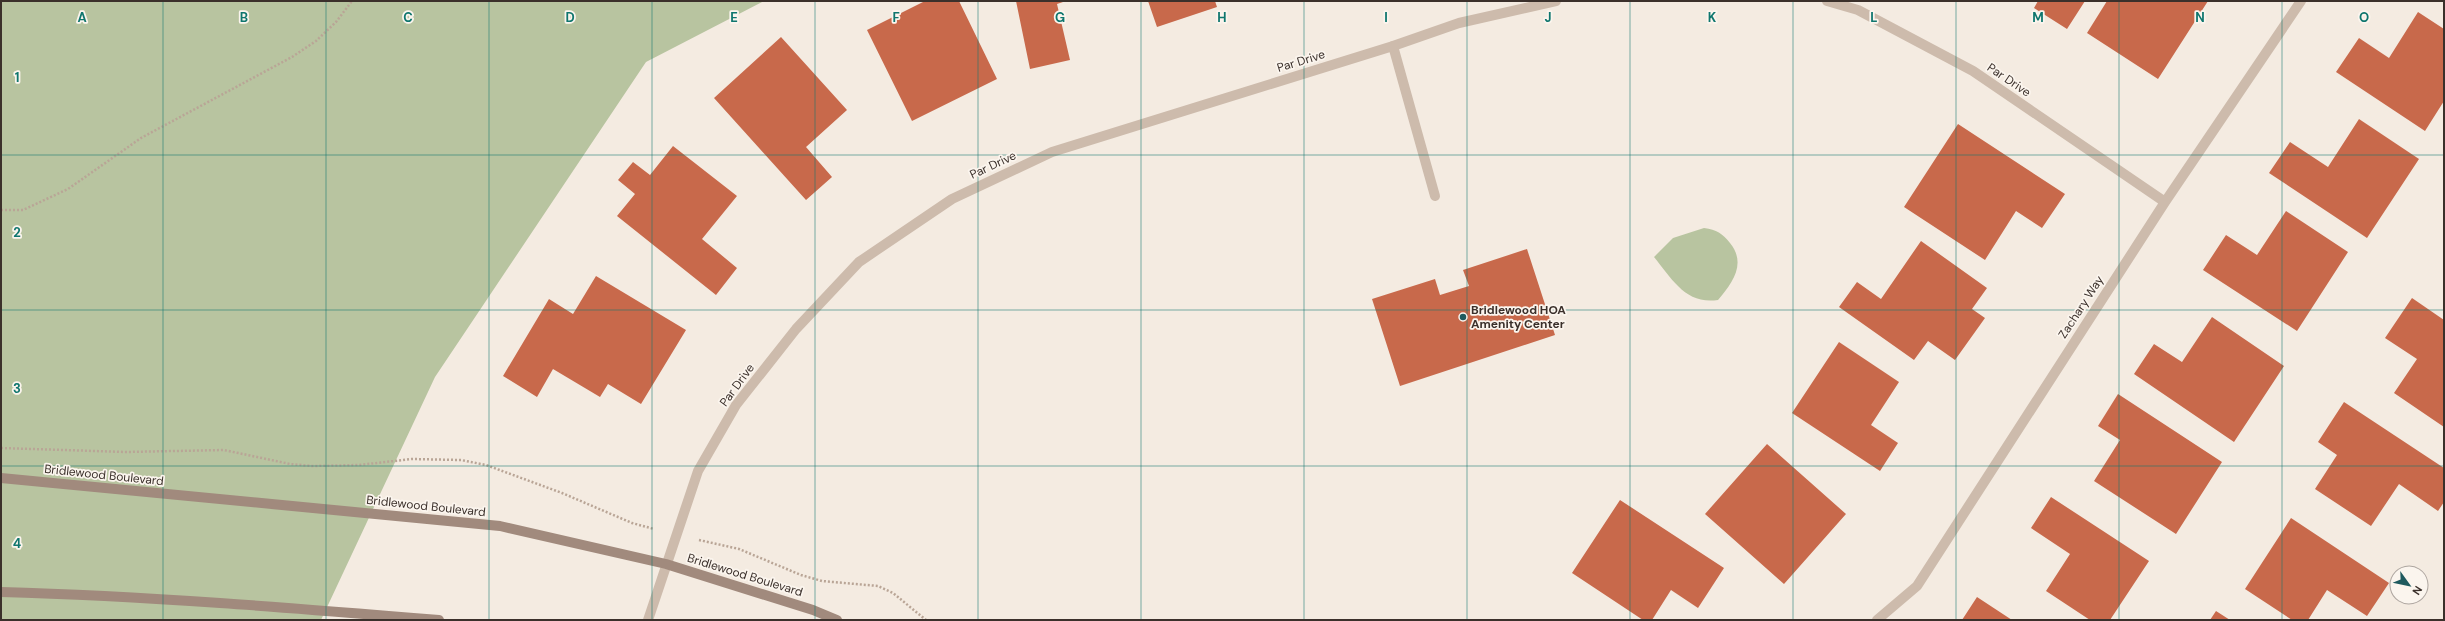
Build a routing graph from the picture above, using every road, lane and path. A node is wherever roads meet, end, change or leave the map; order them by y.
1 (352, 1) edge
2 (1556, 1) edge
3 (1827, 1) edge
4 (2301, 1) edge
5 (1393, 46) junction
6 (1435, 196) dead end
7 (2165, 202) junction
8 (1, 210) edge
9 (1, 448) edge
10 (1, 478) edge
11 (676, 534) junction
12 (666, 564) junction
13 (1, 592) edge
14 (439, 620) edge
15 (648, 620) edge
16 (837, 620) edge
17 (926, 620) edge
18 (1877, 620) edge

1 - 8 path
2 - 5 street, Par Drive
3 - 7 street, Par Drive
4 - 7 street, Zachary Way
5 - 6 street
5 - 11 street, Par Drive
7 - 18 street, Zachary Way
9 - 11 path
10 - 12 main road, Bridlewood Boulevard
11 - 12 street, Par Drive
11 - 17 path
12 - 15 street, Par Drive
12 - 16 main road, Bridlewood Boulevard
13 - 14 main road

